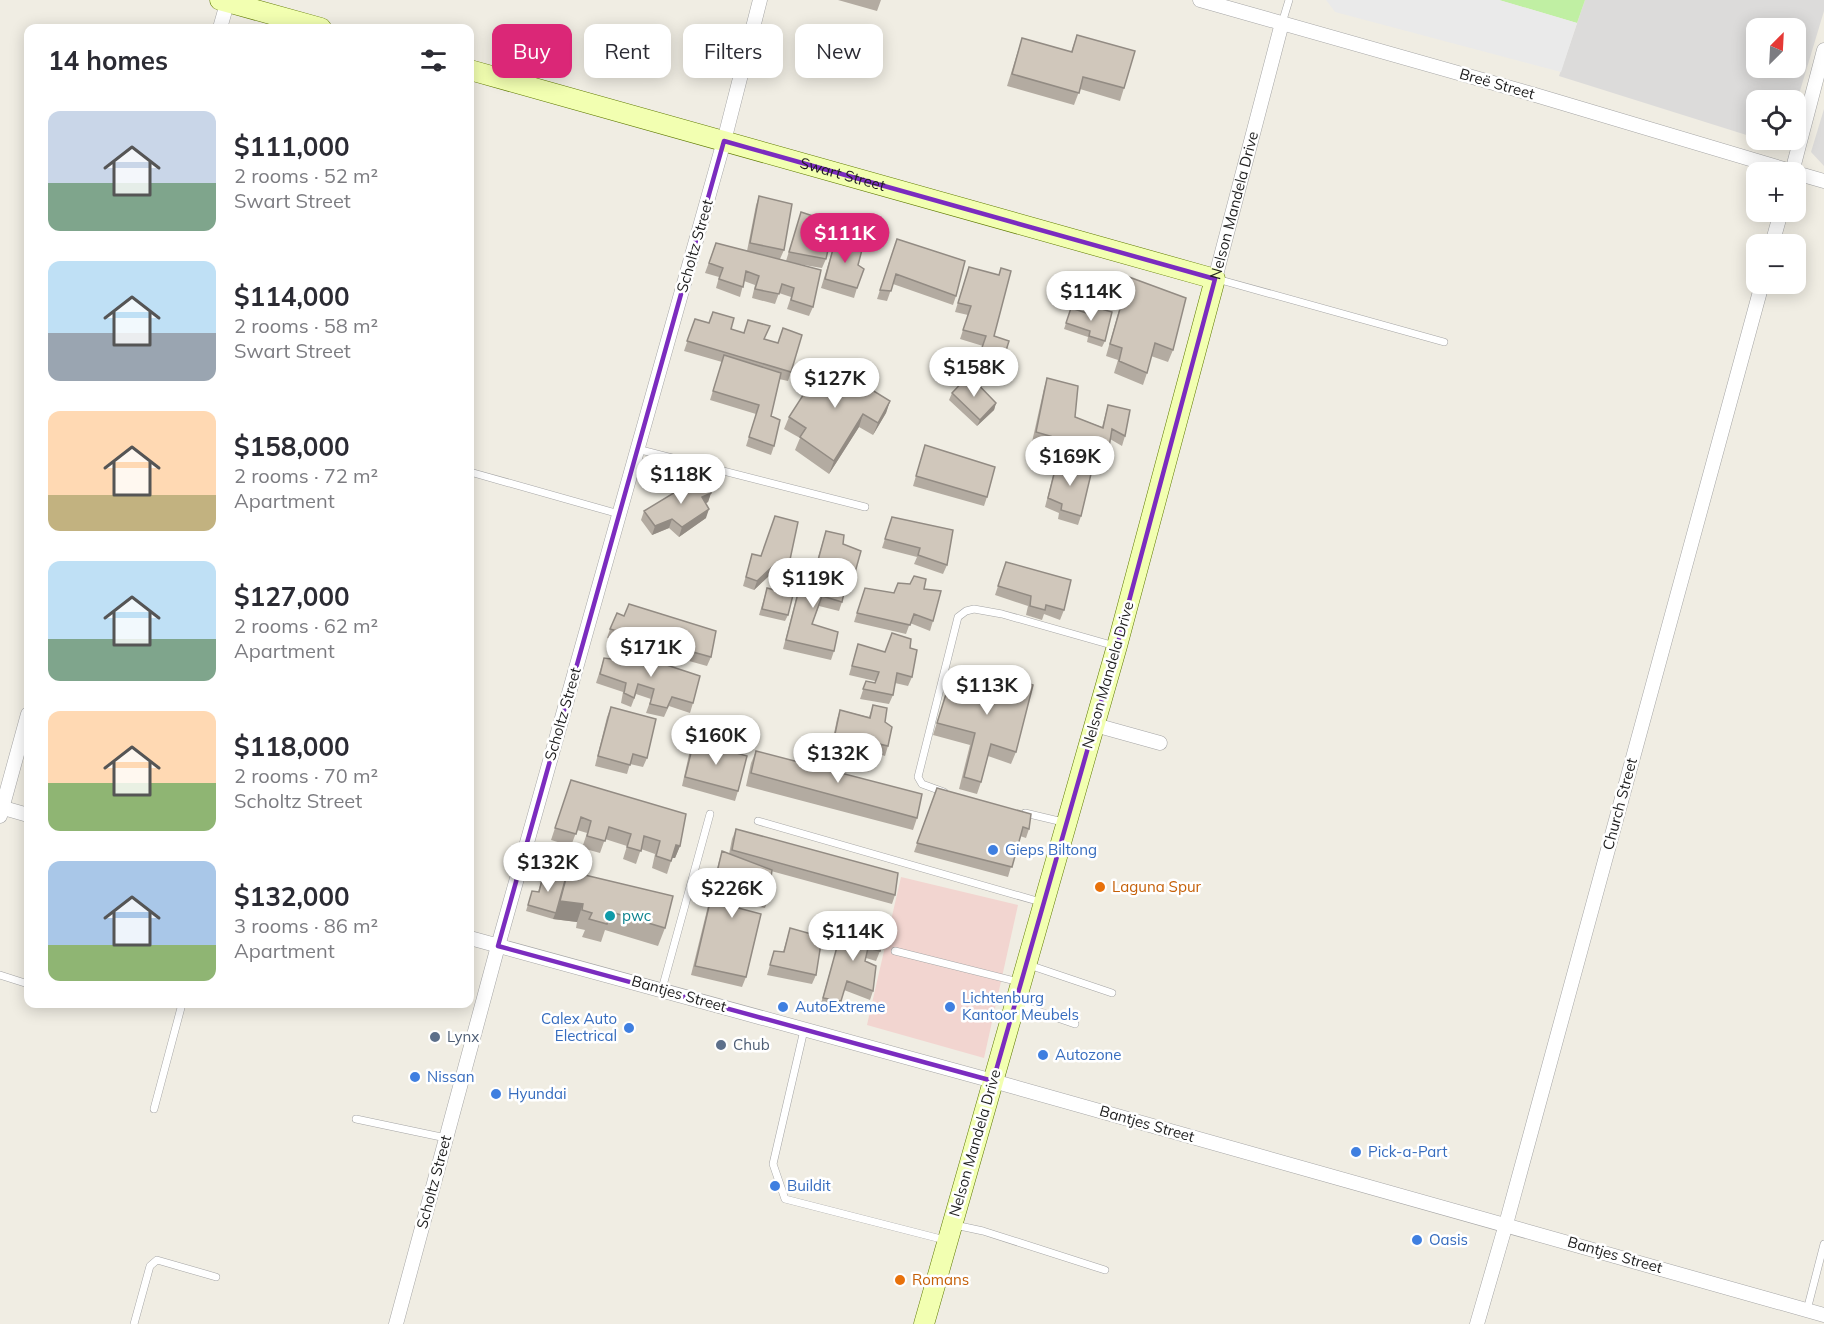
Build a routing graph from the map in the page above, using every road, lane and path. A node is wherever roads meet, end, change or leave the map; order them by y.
1 (760, 0) edge
2 (1200, 0) edge
3 (1289, 0) edge
4 (225, 1) edge
5 (1282, 23) junction
6 (221, 24) edge
7 (307, 24) edge
8 (1824, 50) edge
9 (474, 71) edge
10 (724, 141) junction
11 (1757, 162) edge
12 (1796, 162) edge
13 (1806, 176) edge
14 (1824, 181) edge
15 (1215, 279) junction
16 (1759, 294) edge
17 (1444, 342) dead end
18 (637, 449) junction
19 (474, 473) edge
20 (866, 507) dead end
21 (619, 514) junction
22 (1117, 646) junction
23 (1095, 725) junction
24 (24, 728) edge
25 (1160, 743) dead end
26 (953, 794) edge
27 (1, 810) edge
28 (1017, 810) edge
29 (24, 814) edge
30 (710, 814) dead end
31 (758, 821) dead end
32 (1066, 823) junction
33 (1044, 903) junction
34 (474, 939) edge
35 (498, 946) junction
36 (895, 951) dead end
37 (1026, 964) junction
38 (0, 975) edge
39 (24, 983) edge
40 (1021, 983) junction
41 (662, 989) junction
42 (1112, 993) dead end
43 (1015, 1003) junction
44 (181, 1008) edge
45 (1075, 1024) dead end
46 (804, 1029) junction
47 (993, 1081) junction
48 (154, 1109) dead end
49 (356, 1119) dead end
50 (446, 1138) junction
51 (1506, 1224) junction
52 (950, 1233) junction
53 (1824, 1244) edge
54 (1105, 1270) dead end
55 (216, 1277) dead end
56 (1807, 1310) junction
57 (1824, 1314) edge
58 (134, 1324) edge
59 (396, 1324) edge
60 (924, 1324) edge
61 (1477, 1324) edge

1 - 10 street, Scholtz Street
2 - 5 street, Breë Street
3 - 5 lane
4 - 6 street
4 - 7 main road
5 - 11 street, Breë Street
5 - 15 street, Nelson Mandela Drive
8 - 12 street
9 - 10 main road, Swart Street
10 - 15 main road, Swart Street
10 - 18 street, Scholtz Street
13 - 14 street, Breë Street
15 - 17 lane
15 - 22 main road, Nelson Mandela Drive
16 - 51 street, Church Street
18 - 20 lane
18 - 21 street, Scholtz Street
19 - 21 lane
21 - 35 street, Scholtz Street
22 - 23 main road, Nelson Mandela Drive
22 - 26 lane
23 - 25 street
23 - 32 main road, Nelson Mandela Drive
24 - 27 street
27 - 29 street
28 - 32 lane
30 - 41 lane
31 - 33 lane
32 - 33 main road, Nelson Mandela Drive
33 - 37 main road, Nelson Mandela Drive
34 - 35 street, Bantjes Street
35 - 41 street, Bantjes Street
35 - 50 street, Scholtz Street
36 - 40 lane
37 - 40 main road, Nelson Mandela Drive
37 - 42 lane
38 - 39 lane
40 - 43 main road, Nelson Mandela Drive
41 - 46 street, Bantjes Street
43 - 45 lane
43 - 47 main road, Nelson Mandela Drive
44 - 48 lane
46 - 47 street, Bantjes Street
46 - 52 lane
47 - 51 street, Bantjes Street
47 - 52 main road, Nelson Mandela Drive
49 - 50 lane
50 - 59 street, Scholtz Street
51 - 56 street, Bantjes Street
51 - 61 street, Church Street
52 - 54 lane
52 - 60 main road, Nelson Mandela Drive
53 - 56 lane
55 - 58 lane
56 - 57 street, Bantjes Street

